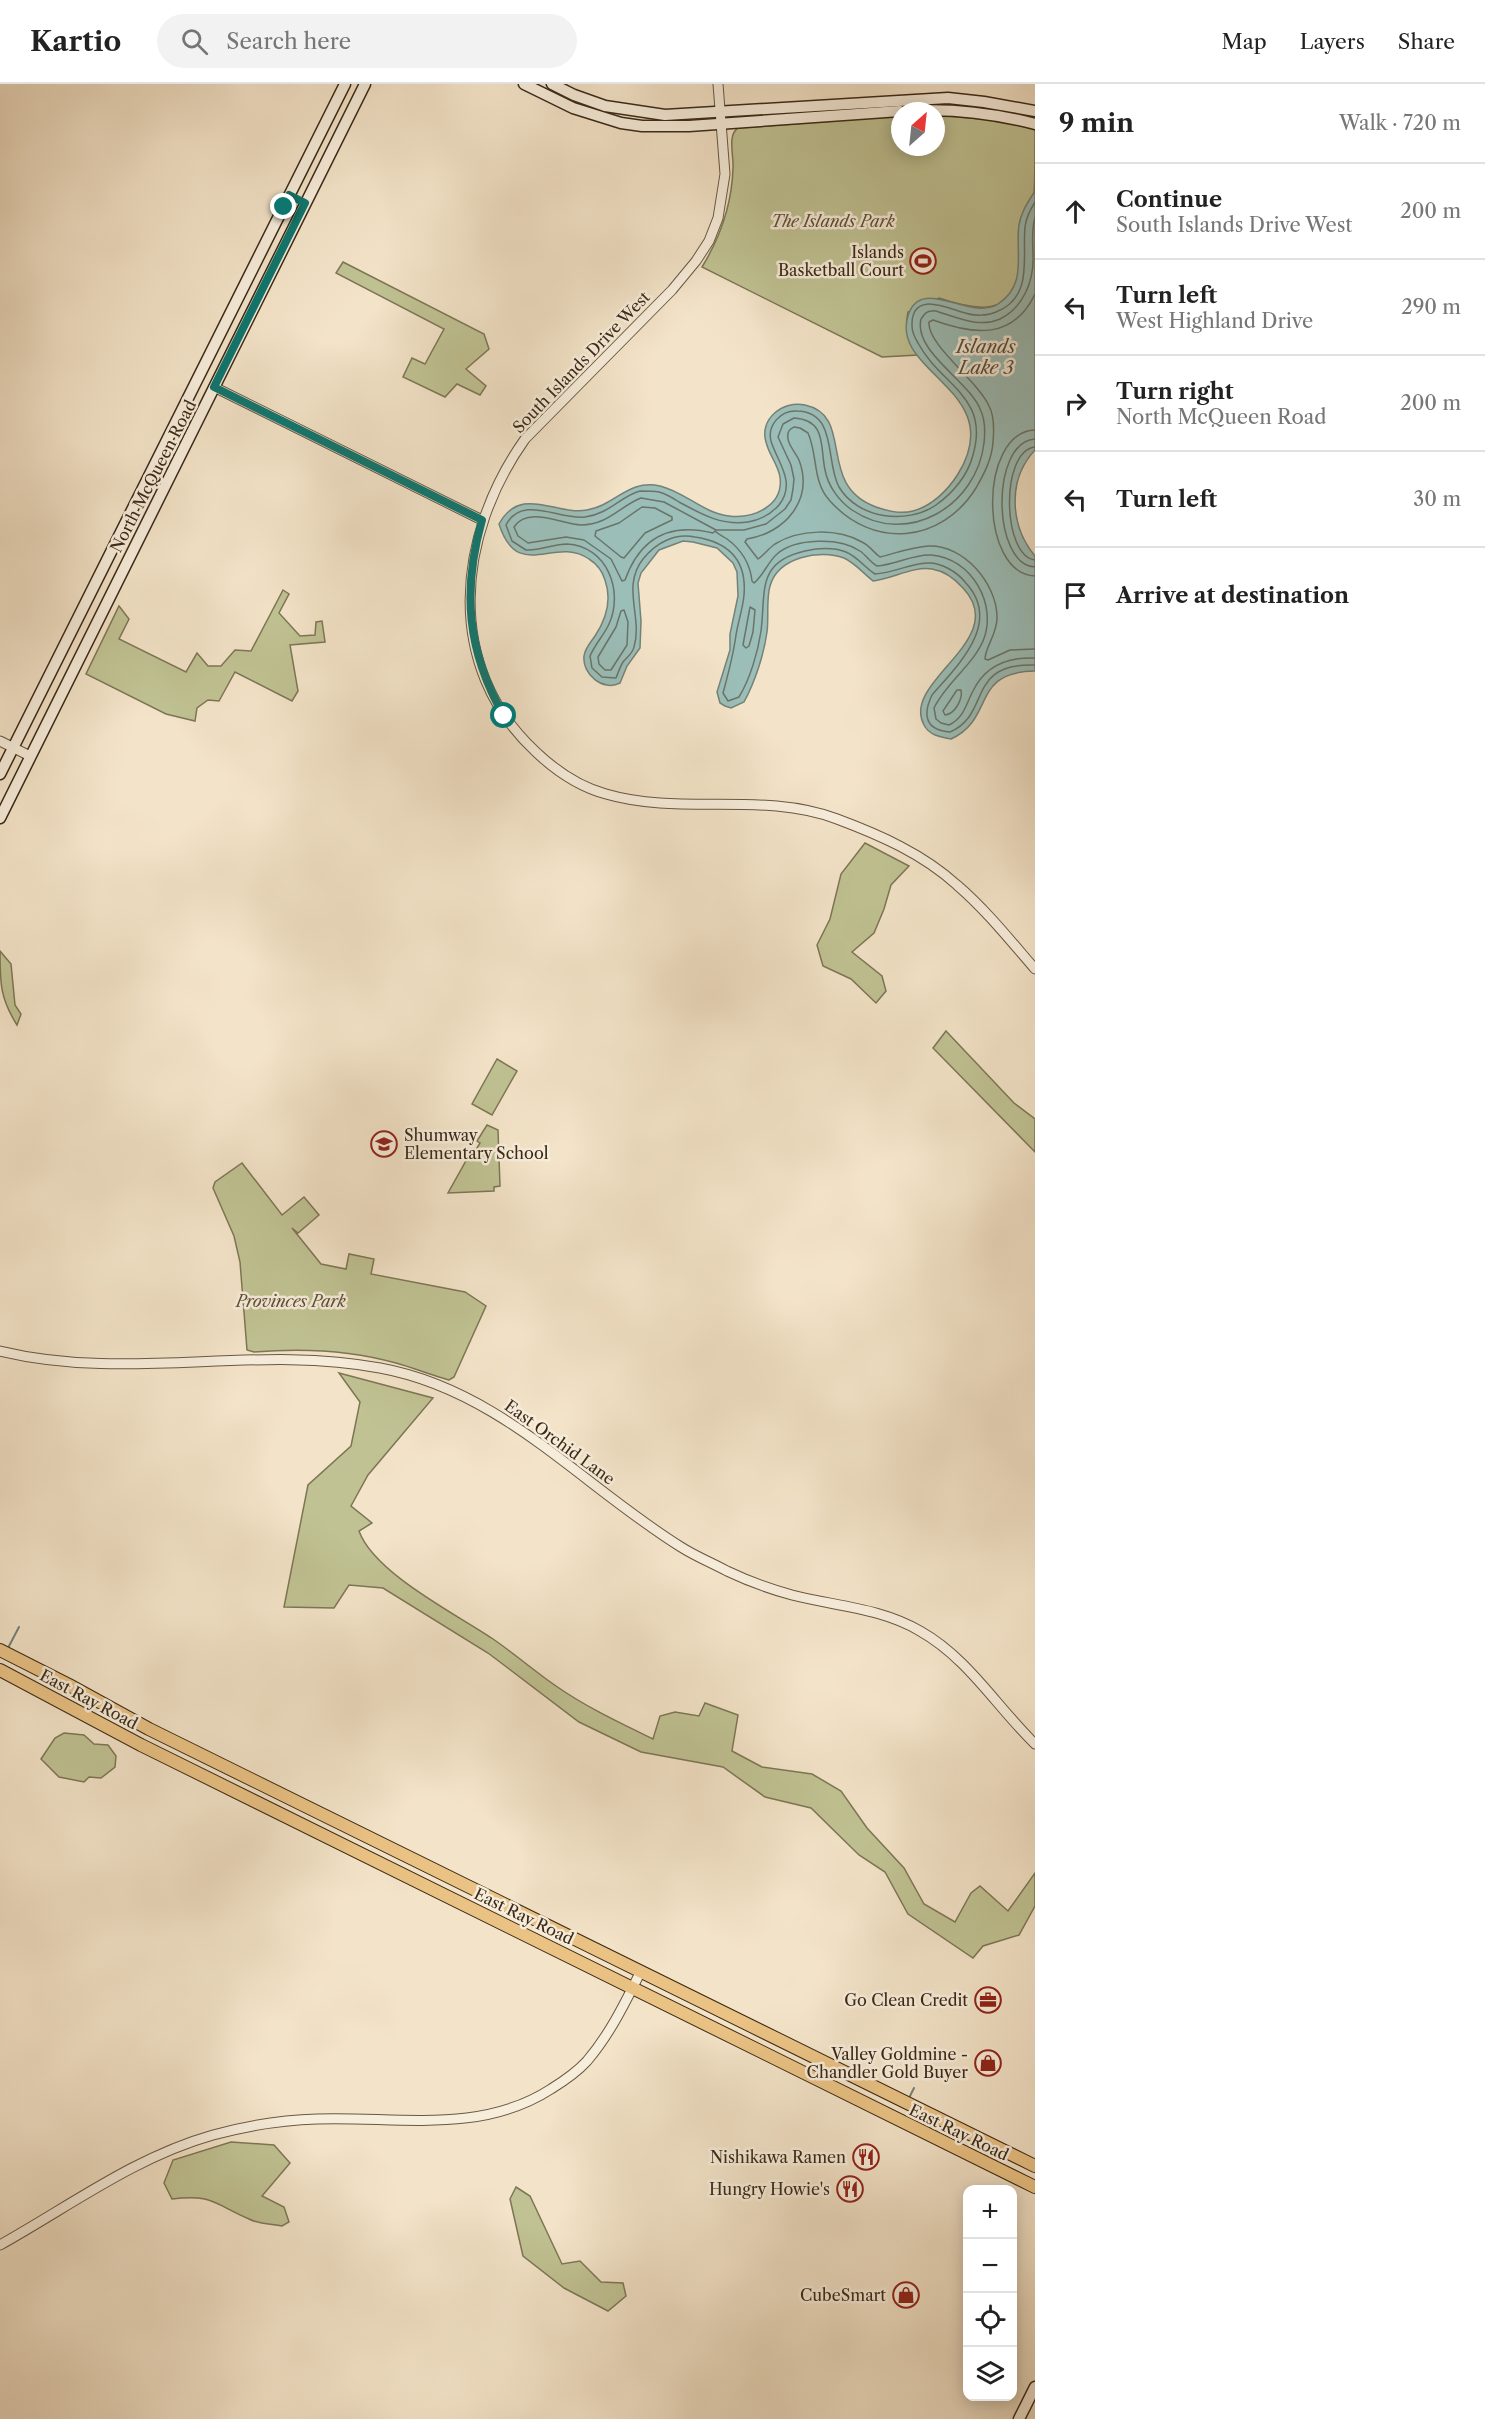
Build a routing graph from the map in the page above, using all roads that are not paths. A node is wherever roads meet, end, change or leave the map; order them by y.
1 (345, 84) edge
2 (365, 84) edge
3 (524, 84) edge
4 (552, 84) edge
5 (718, 84) edge
6 (568, 92) junction
7 (563, 104) junction
8 (945, 110) edge
9 (891, 111) edge
10 (1035, 111) edge
11 (720, 119) junction
12 (1035, 124) edge
13 (289, 195) junction
14 (305, 203) junction
15 (214, 387) junction
16 (482, 520) junction
17 (0, 741) edge
18 (13, 748) junction
19 (30, 756) junction
20 (0, 774) edge
21 (0, 818) edge
22 (1035, 969) edge
23 (0, 1351) edge
24 (0, 1650) edge
25 (0, 1670) edge
26 (1035, 1744) edge
27 (641, 1971) junction
28 (632, 1988) junction
29 (949, 2123) junction
30 (939, 2140) junction
31 (1035, 2166) edge
32 (1035, 2187) edge
33 (0, 2245) edge
34 (1035, 2387) edge
35 (1031, 2405) edge
36 (1019, 2419) edge

1 - 13 main road, North McQueen Road
2 - 14 main road, North McQueen Road
3 - 7 main road
4 - 6 main road
5 - 11 street, South Islands Drive West
6 - 7 main road
6 - 11 main road
7 - 11 main road
8 - 12 main road
9 - 11 main road
10 - 11 main road
11 - 16 street, South Islands Drive West
13 - 14 main road
13 - 18 main road, North McQueen Road
14 - 15 main road, North McQueen Road
15 - 16 street
15 - 19 main road, North McQueen Road
16 - 22 street, South Islands Drive West
17 - 18 street
18 - 19 street
18 - 20 main road, North McQueen Road
19 - 21 main road, North McQueen Road
23 - 26 street, East Orchid Lane
24 - 27 main road, East Ray Road
25 - 28 main road, East Ray Road
27 - 28 street
27 - 29 main road, East Ray Road
28 - 30 main road, East Ray Road
28 - 33 street
29 - 30 main road
29 - 31 main road, East Ray Road
30 - 32 main road, East Ray Road
34 - 35 main road
35 - 36 main road

